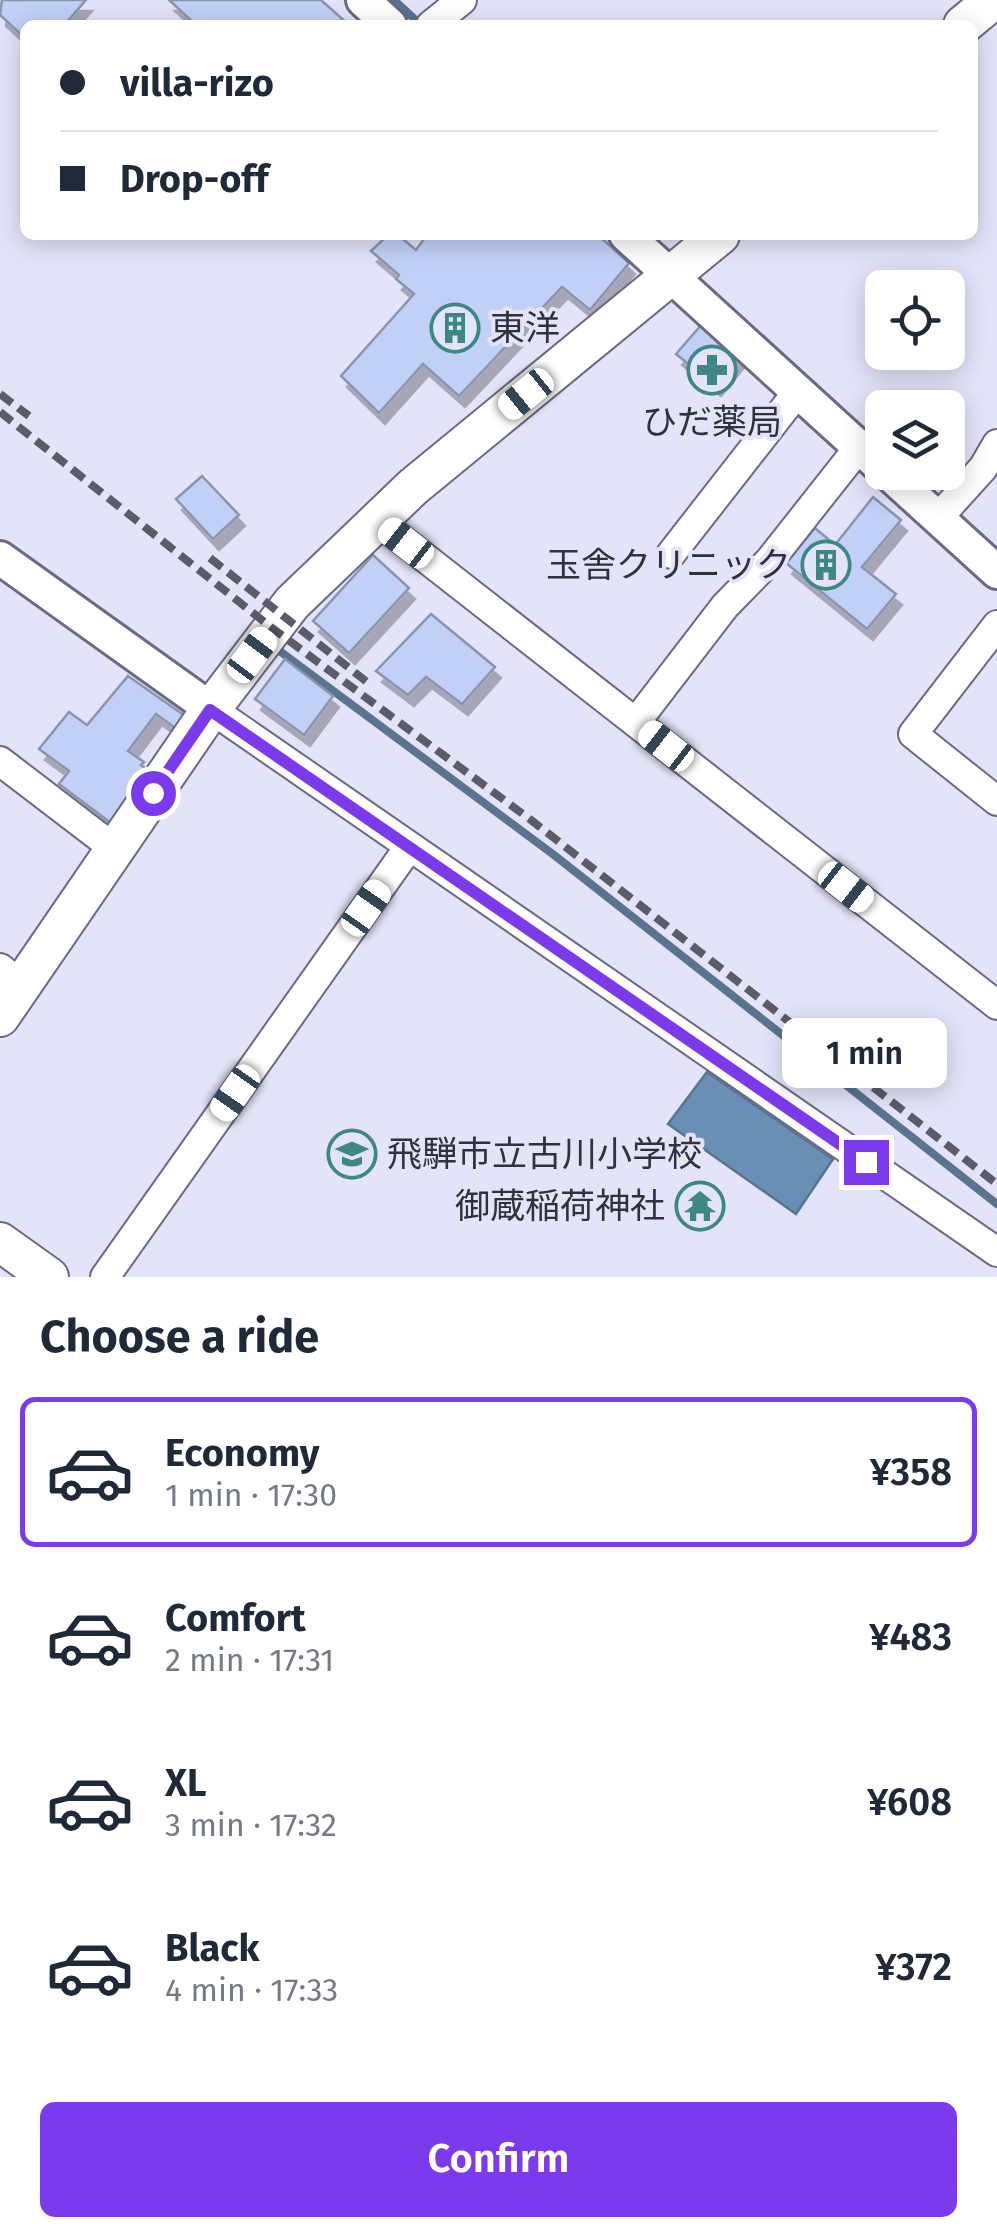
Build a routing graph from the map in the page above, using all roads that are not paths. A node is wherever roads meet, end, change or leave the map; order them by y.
1 (363, 0) edge
2 (462, 0) edge
3 (993, 0) edge
4 (385, 20) edge
5 (437, 20) edge
6 (969, 20) edge
7 (632, 240) edge
8 (714, 240) edge
9 (671, 274) junction
10 (799, 390) junction
11 (865, 451) edge
12 (992, 464) edge
13 (865, 473) edge
14 (906, 490) edge
15 (937, 519) junction
16 (378, 521) junction
17 (671, 554) dead end
18 (0, 558) edge
19 (997, 572) edge
20 (997, 625) edge
21 (210, 710) junction
22 (636, 722) junction
23 (0, 761) edge
24 (997, 801) edge
25 (410, 847) junction
26 (115, 849) junction
27 (11, 977) edge
28 (997, 1005) edge
29 (0, 1017) edge
30 (0, 1242) edge
31 (997, 1252) edge
32 (48, 1277) edge
33 (105, 1277) edge

1 - 4 street
2 - 5 street
3 - 6 main road
7 - 9 street
8 - 9 main road
9 - 10 street
9 - 16 main road
10 - 11 street
10 - 17 street
12 - 15 street
13 - 22 street
14 - 15 street
15 - 19 street
16 - 21 main road
16 - 22 street
18 - 21 street
20 - 24 street
21 - 25 street
21 - 26 main road
22 - 28 street
23 - 26 street
25 - 31 street
25 - 33 street
26 - 27 main road
27 - 29 main road
30 - 32 main road

